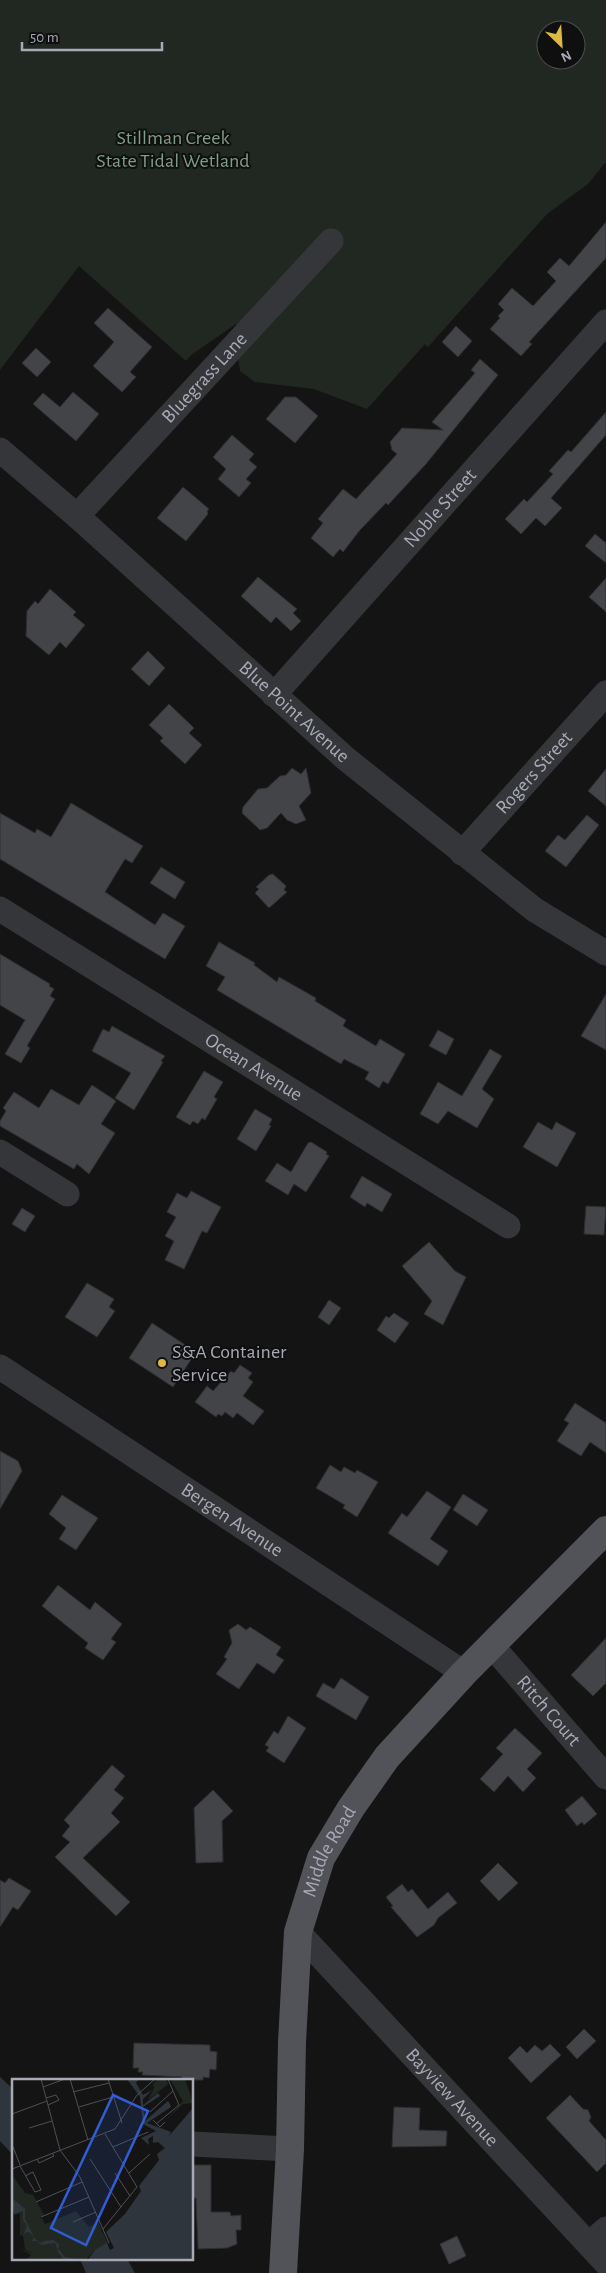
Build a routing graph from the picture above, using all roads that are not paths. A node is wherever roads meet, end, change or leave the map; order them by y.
1 (331, 241) dead end
2 (606, 322) edge
3 (0, 450) edge
4 (77, 516) junction
5 (606, 693) edge
6 (274, 695) junction
7 (462, 852) junction
8 (0, 909) edge
9 (606, 953) edge
10 (0, 1152) edge
11 (68, 1194) dead end
12 (508, 1226) dead end
13 (0, 1367) edge
14 (606, 1530) edge
15 (492, 1646) junction
16 (464, 1673) junction
17 (606, 1777) edge
18 (298, 1932) junction
19 (194, 2144) edge
20 (290, 2149) junction
21 (598, 2237) edge
22 (606, 2263) edge
23 (283, 2273) edge

1 - 4 street, Bluegrass Lane
2 - 6 street, Noble Street
3 - 4 street, Blue Point Avenue
4 - 6 street, Blue Point Avenue
5 - 7 street, Rogers Street
6 - 7 street, Blue Point Avenue
7 - 9 street, Blue Point Avenue
8 - 12 street, Ocean Avenue
10 - 11 street
13 - 16 street, Bergen Avenue
14 - 15 main road, Middle Road
15 - 16 main road, Middle Road
15 - 17 street, Ritch Court
16 - 18 main road, Middle Road
18 - 20 main road, Middle Road
18 - 21 street, Bayview Avenue
19 - 20 street
20 - 23 main road, Middle Road
21 - 22 street, Bayview Avenue

